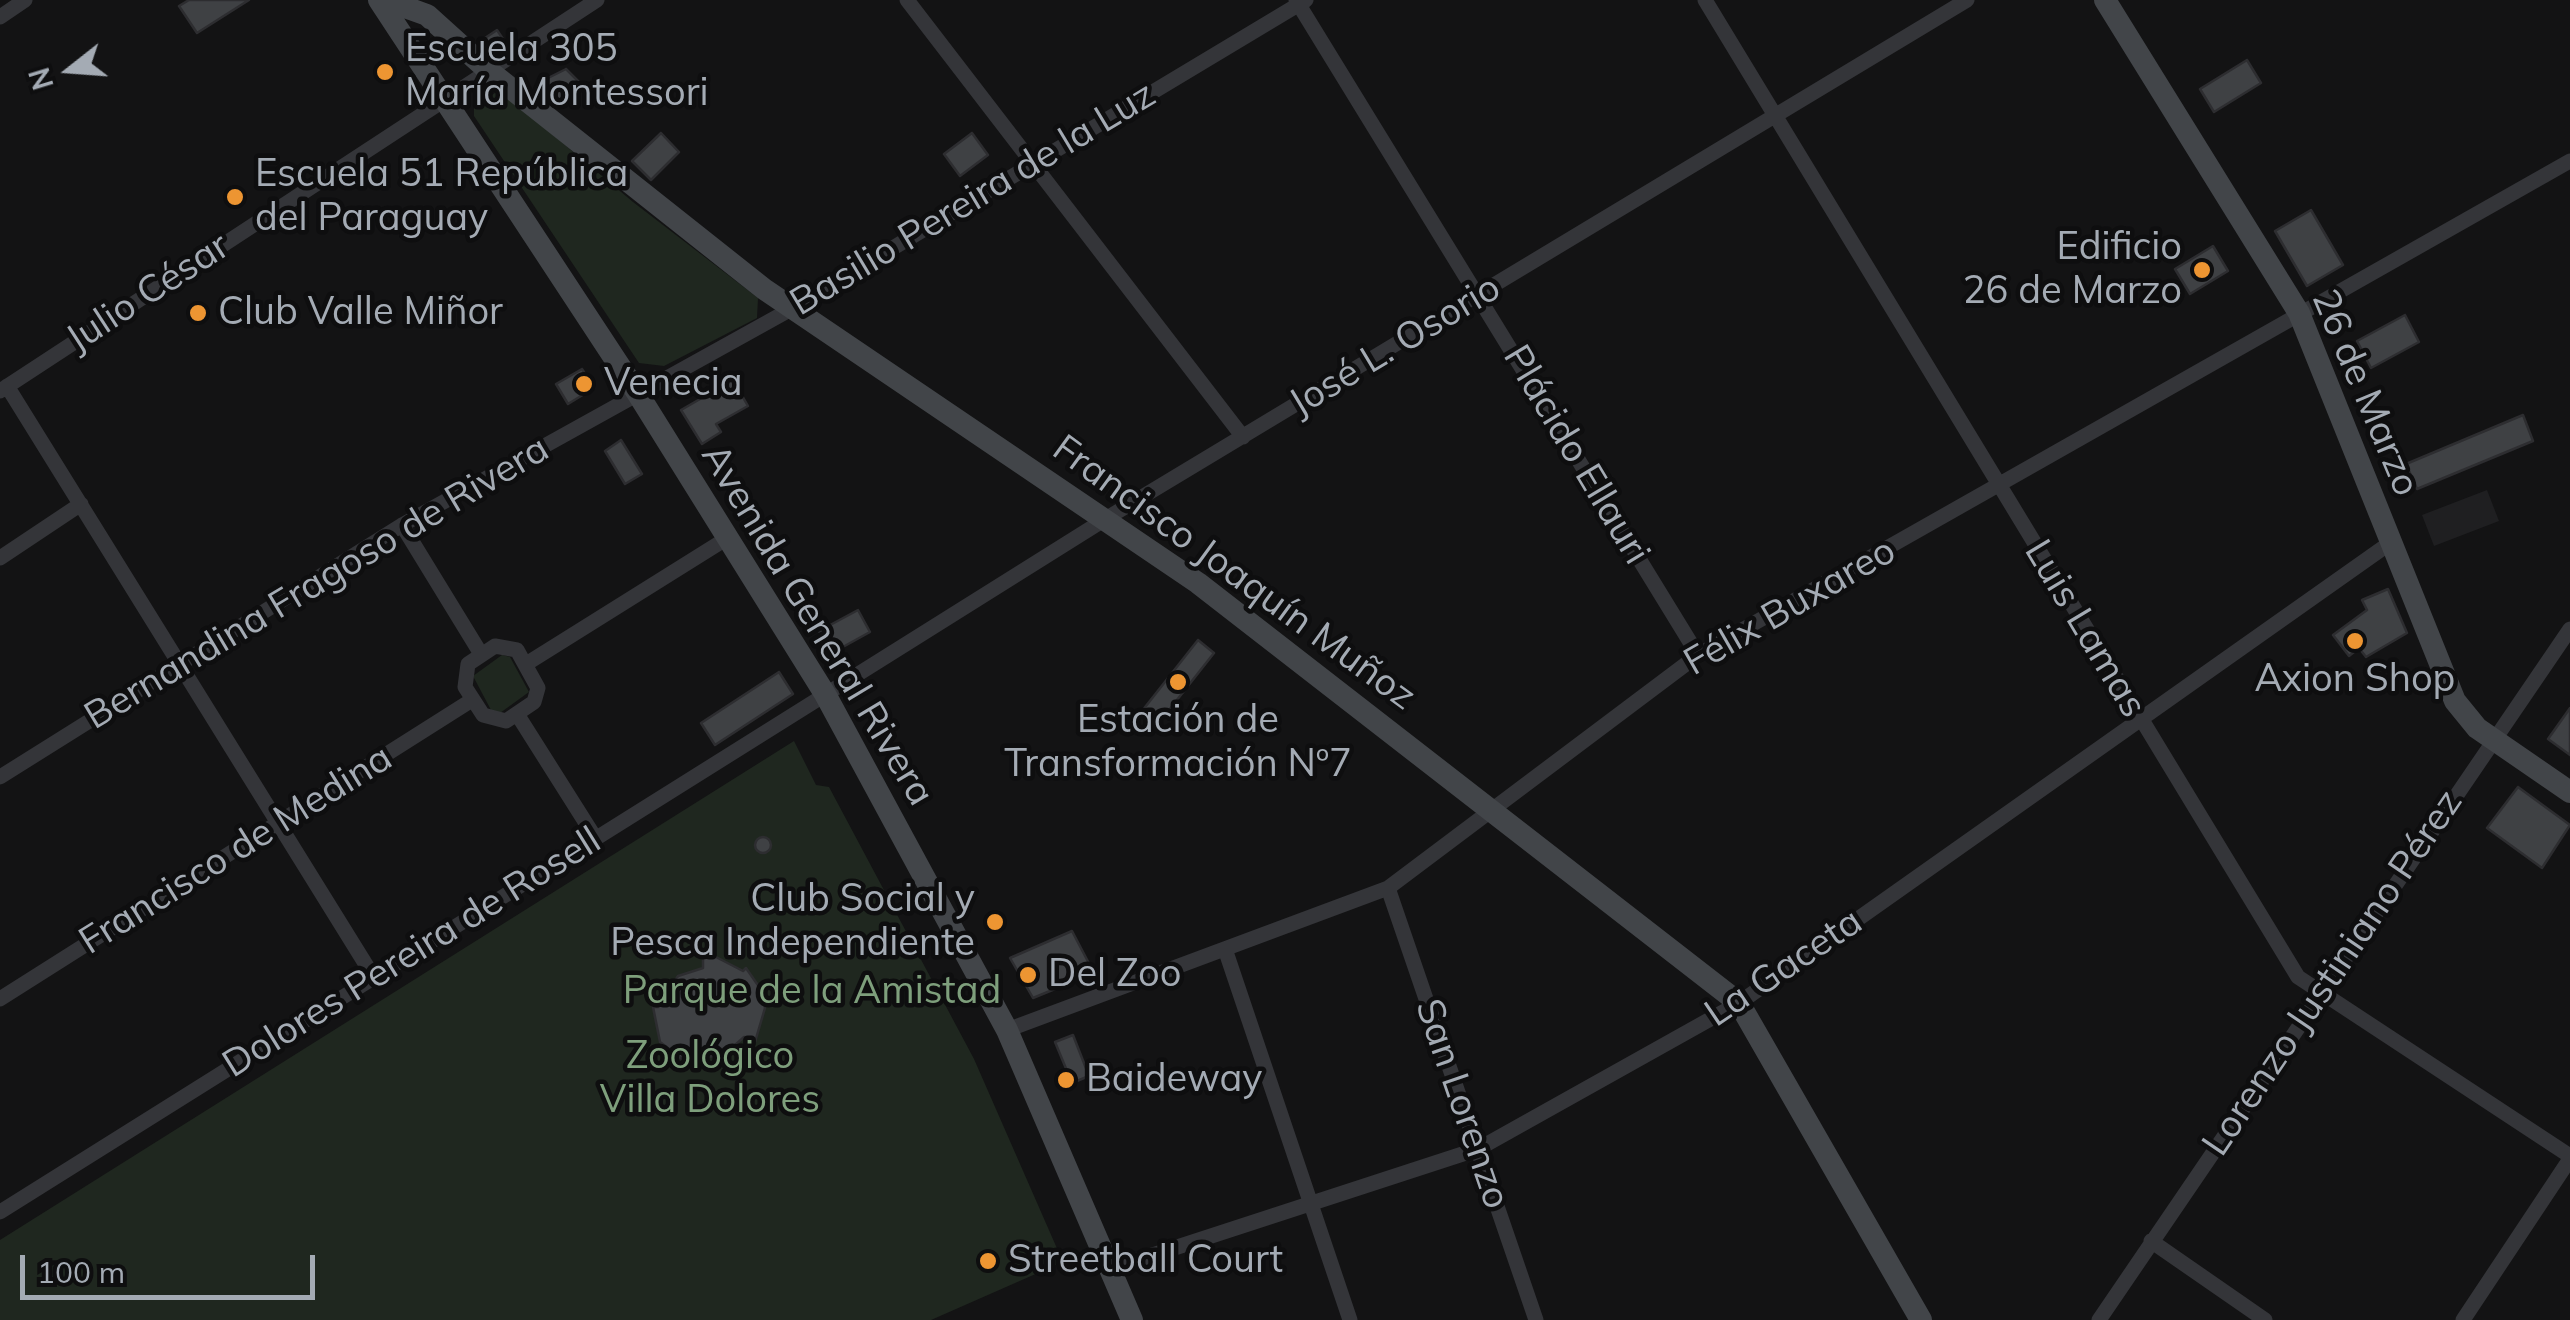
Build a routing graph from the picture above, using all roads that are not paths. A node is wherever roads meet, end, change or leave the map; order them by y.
1 (25, 0) edge
2 (382, 0) edge
3 (597, 0) edge
4 (907, 0) edge
5 (1705, 0) edge
6 (1966, 0) edge
7 (2105, 0) edge
8 (1300, 1) edge
9 (0, 17) edge
10 (489, 70) junction
11 (441, 100) junction
12 (1775, 118) junction
13 (2570, 161) edge
14 (1032, 163) junction
15 (1479, 297) junction
16 (793, 308) junction
17 (2299, 314) junction
18 (4, 388) edge
19 (638, 394) junction
20 (1243, 437) junction
21 (2000, 488) junction
22 (81, 504) junction
23 (1106, 518) junction
24 (402, 525) junction
25 (729, 537) junction
26 (2390, 544) junction
27 (0, 558) edge
28 (2570, 629) edge
29 (482, 654) junction
30 (1698, 655) junction
31 (179, 662) junction
32 (526, 664) junction
33 (469, 694) junction
34 (825, 694) junction
35 (517, 714) junction
36 (2140, 720) junction
37 (2492, 739) junction
38 (0, 777) edge
39 (2570, 792) edge
40 (1492, 808) junction
41 (279, 824) junction
42 (596, 839) junction
43 (1388, 888) junction
44 (1226, 949) junction
45 (373, 976) junction
46 (2322, 990) junction
47 (0, 999) edge
48 (1739, 1003) junction
49 (1007, 1030) junction
50 (1478, 1149) junction
51 (2570, 1158) edge
52 (1311, 1204) junction
53 (0, 1212) edge
54 (2151, 1242) junction
55 (1112, 1268) junction
56 (1918, 1319) edge
57 (1132, 1320) edge
58 (1350, 1320) edge
59 (1536, 1320) edge
60 (2098, 1320) edge
61 (2265, 1320) edge
62 (2463, 1320) edge

1 - 9 street
2 - 10 street, Francisco Joaquín Muñoz
2 - 11 street, Avenida General Rivera
3 - 10 street, Julio César
4 - 14 street
5 - 12 street, Luis Lamas
6 - 12 street, José L. Osorio
7 - 17 street, 26 de Marzo
8 - 14 street, Basilio Pereira de la Luz
8 - 15 street, Plácido Ellauri
10 - 11 street, Julio César
10 - 16 street, Francisco Joaquín Muñoz
11 - 18 street, Julio César
11 - 19 street, Avenida General Rivera
12 - 15 street, José L. Osorio
12 - 21 street, Luis Lamas
13 - 17 street, Félix Buxareo
14 - 16 street, Basilio Pereira de la Luz
14 - 20 street
15 - 20 street, José L. Osorio
15 - 30 street, Plácido Ellauri
16 - 19 street, Basilio Pereira de la Luz
16 - 23 street, Francisco Joaquín Muñoz
17 - 21 street, Félix Buxareo
17 - 26 street, 26 de Marzo
18 - 22 street
19 - 24 street, Bernandina Fragoso de Rivera
19 - 25 street, Avenida General Rivera
20 - 23 street, José L. Osorio
21 - 30 street, Félix Buxareo
21 - 36 street, Luis Lamas
22 - 27 street
22 - 31 street
23 - 34 street, José L. Osorio
23 - 40 street, Francisco Joaquín Muñoz
24 - 29 street
24 - 31 street, Bernandina Fragoso de Rivera
25 - 32 street
25 - 34 street, Avenida General Rivera
26 - 36 street, La Gaceta
26 - 37 street, 26 de Marzo
28 - 37 street, Lorenzo Justiniano Pérez
29 - 32 street
29 - 33 street
30 - 40 street, Félix Buxareo
31 - 38 street, Bernandina Fragoso de Rivera
31 - 41 street
32 - 35 street
33 - 35 street
33 - 41 street, Francisco de Medina
34 - 42 street, Dolores Pereira de Rosell
34 - 49 street, Avenida General Rivera
35 - 42 street
36 - 46 street, Luis Lamas
36 - 48 street, La Gaceta
37 - 39 street, 26 de Marzo
37 - 46 street, Lorenzo Justiniano Pérez
40 - 43 street, Félix Buxareo
40 - 48 street, Francisco Joaquín Muñoz
41 - 45 street
41 - 47 street, Francisco de Medina
42 - 45 street, Dolores Pereira de Rosell
43 - 44 street, Félix Buxareo
43 - 50 street, San Lorenzo
44 - 49 street, Félix Buxareo
44 - 52 street
45 - 53 street, Dolores Pereira de Rosell
46 - 51 street, Luis Lamas
46 - 54 street, Lorenzo Justiniano Pérez
48 - 50 street, La Gaceta
48 - 56 street, Francisco Joaquín Muñoz
49 - 55 street, Avenida General Rivera
50 - 52 street, La Gaceta
50 - 59 street, San Lorenzo
51 - 62 street
52 - 55 street, La Gaceta
52 - 58 street
54 - 60 street, Lorenzo Justiniano Pérez
54 - 61 street
55 - 57 street, Avenida General Rivera

